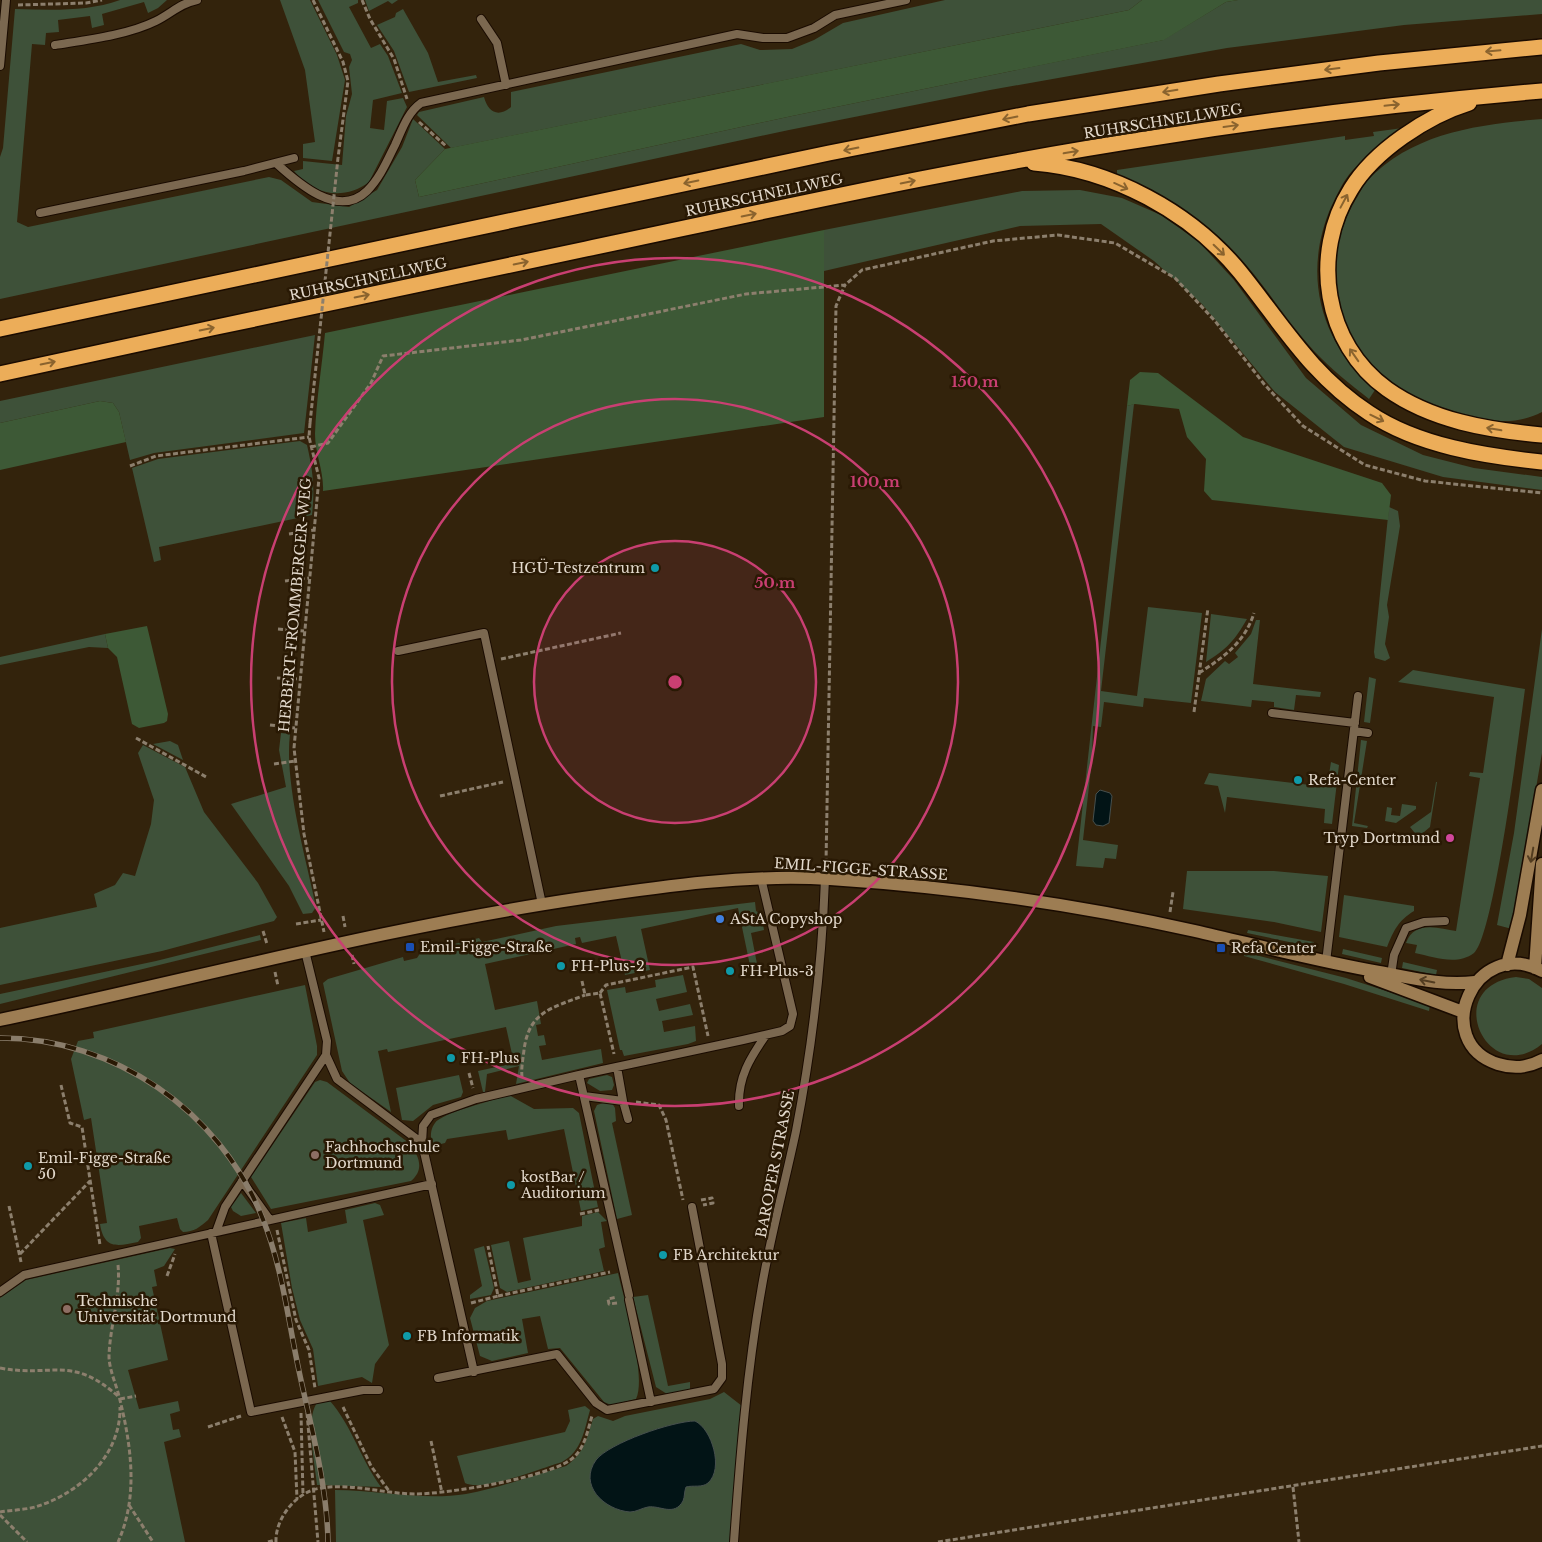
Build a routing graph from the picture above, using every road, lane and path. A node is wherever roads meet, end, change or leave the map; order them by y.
1 (102, 0) edge
2 (197, 0) edge
3 (313, 0) edge
4 (362, 0) edge
5 (906, 0) edge
6 (6, 2) edge
7 (182, 2) edge
8 (481, 19) dead end
9 (55, 45) dead end
10 (1542, 47) edge
11 (0, 66) edge
12 (506, 84) junction
13 (404, 90) dead end
14 (1542, 91) edge
15 (1505, 94) junction
16 (294, 158) dead end
17 (277, 164) junction
18 (988, 166) junction
19 (40, 213) dead end
20 (844, 285) junction
21 (0, 329) edge
22 (0, 374) edge
23 (1542, 424) edge
24 (1523, 433) junction
25 (1542, 435) edge
26 (309, 437) junction
27 (311, 447) junction
28 (1542, 462) edge
29 (130, 466) dead end
30 (1542, 493) edge
31 (314, 530) junction
32 (289, 534) dead end
33 (309, 578) junction
34 (285, 581) dead end
35 (1208, 608) dead end
36 (1254, 613) dead end
37 (278, 629) dead end
38 (304, 631) junction
39 (621, 633) dead end
40 (398, 651) dead end
41 (490, 661) junction
42 (1199, 673) junction
43 (277, 678) dead end
44 (300, 679) junction
45 (1358, 696) dead end
46 (1194, 712) dead end
47 (1272, 713) dead end
48 (270, 725) dead end
49 (1354, 727) junction
50 (295, 728) junction
51 (1368, 733) dead end
52 (136, 738) dead end
53 (294, 760) junction
54 (274, 764) dead end
55 (208, 778) dead end
56 (516, 780) junction
57 (1542, 790) edge
58 (440, 796) dead end
59 (1542, 864) edge
60 (761, 878) junction
61 (826, 879) junction
62 (542, 904) junction
63 (1445, 921) dead end
64 (296, 924) dead end
65 (263, 931) dead end
66 (265, 939) dead end
67 (305, 951) junction
68 (1332, 963) junction
69 (1507, 965) junction
70 (1538, 970) edge
71 (1391, 974) junction
72 (276, 975) dead end
73 (582, 982) dead end
74 (1476, 982) junction
75 (278, 986) dead end
76 (600, 993) junction
77 (585, 995) junction
78 (1463, 1012) junction
79 (0, 1020) edge
80 (766, 1035) junction
81 (711, 1047) junction
82 (326, 1055) junction
83 (1542, 1060) edge
84 (617, 1067) junction
85 (578, 1075) junction
86 (61, 1085) dead end
87 (523, 1088) junction
88 (584, 1096) junction
89 (623, 1101) junction
90 (739, 1106) dead end
91 (628, 1119) dead end
92 (422, 1143) junction
93 (90, 1181) junction
94 (242, 1181) junction
95 (432, 1184) junction
96 (707, 1199) dead end
97 (710, 1203) dead end
98 (684, 1204) dead end
99 (9, 1206) dead end
100 (692, 1207) dead end
101 (597, 1210) dead end
102 (580, 1214) dead end
103 (272, 1220) junction
104 (214, 1233) junction
105 (488, 1246) dead end
106 (20, 1254) junction
107 (117, 1255) junction
108 (102, 1258) junction
109 (168, 1268) dead end
110 (623, 1269) junction
111 (24, 1275) junction
112 (167, 1276) dead end
113 (0, 1292) edge
114 (498, 1296) junction
115 (618, 1297) dead end
116 (617, 1302) dead end
117 (459, 1306) junction
118 (0, 1368) edge
119 (474, 1372) junction
120 (438, 1378) dead end
121 (314, 1383) dead end
122 (379, 1390) dead end
123 (337, 1395) junction
124 (136, 1396) dead end
125 (120, 1398) junction
126 (304, 1402) junction
127 (651, 1402) junction
128 (596, 1404) junction
129 (279, 1407) junction
130 (251, 1412) junction
131 (208, 1427) dead end
132 (431, 1441) dead end
133 (1542, 1446) edge
134 (1293, 1487) junction
135 (314, 1490) junction
136 (389, 1491) junction
137 (442, 1492) junction
138 (303, 1495) junction
139 (297, 1499) junction
140 (129, 1505) junction
141 (0, 1513) edge
142 (276, 1541) edge
143 (27, 1542) edge
144 (118, 1542) edge
145 (153, 1542) edge
146 (268, 1542) edge
147 (318, 1542) edge
148 (734, 1542) edge
149 (938, 1542) edge
150 (1299, 1542) edge

1 - 6 path
2 - 7 lane
3 - 26 path, HERBERT-FROMMBERGER-WEG, bridge
4 - 13 path
5 - 12 lane
6 - 11 lane
7 - 9 lane
8 - 12 lane
10 -> 21 highway, RUHRSCHNELLWEG
12 - 17 lane
14 - 15 highway, RUHRSCHNELLWEG
18 -> 15 highway, RUHRSCHNELLWEG
24 -> 15 highway
16 - 17 lane
17 - 19 lane
22 -> 18 highway, RUHRSCHNELLWEG
18 -> 28 highway
20 - 27 path
20 - 30 path
20 - 61 path
23 - 24 highway
24 - 25 highway
26 - 27 path, HERBERT-FROMMBERGER-WEG
26 - 29 path
27 - 31 path, HERBERT-FROMMBERGER-WEG
31 - 32 path
31 - 33 path, HERBERT-FROMMBERGER-WEG
33 - 34 path
33 - 38 path, HERBERT-FROMMBERGER-WEG
35 - 42 path
36 - 42 path
37 - 38 path
38 - 44 path, HERBERT-FROMMBERGER-WEG
39 - 41 path
40 - 41 lane
41 - 56 lane
42 - 46 path
43 - 44 path
44 - 50 path, HERBERT-FROMMBERGER-WEG
45 - 49 lane
47 - 49 lane
48 - 50 path
49 - 51 lane
49 - 68 lane
50 - 53 path, HERBERT-FROMMBERGER-WEG
52 - 55 path
53 - 54 path
53 - 64 path, HERBERT-FROMMBERGER-WEG
56 - 58 path
56 - 62 lane
57 -> 69 street
59 - 70 street
60 - 61 street, EMIL-FIGGE-STRASSE
60 - 62 street, EMIL-FIGGE-STRASSE
60 - 80 lane
61 - 68 street, EMIL-FIGGE-STRASSE
61 - 148 lane, BAROPER STRASSE
62 - 67 street, EMIL-FIGGE-STRASSE
63 - 71 lane
65 - 66 path
67 - 79 street, EMIL-FIGGE-STRASSE
67 - 82 lane
68 - 71 street, EMIL-FIGGE-STRASSE
68 - 78 street, EMIL-FIGGE-STRASSE
69 - 70 street
69 - 74 street
74 -> 71 street, EMIL-FIGGE-STRASSE
72 - 75 path
73 - 77 path
74 - 78 street
76 - 77 path
76 - 81 path
76 - 84 path
77 - 87 path
78 - 83 street
80 - 81 lane
80 - 90 lane
81 - 84 lane
82 - 92 lane
82 - 94 lane
84 - 85 lane
84 - 89 lane
85 - 87 lane
85 - 88 lane
86 - 93 path
87 - 92 lane
88 - 89 lane
88 - 110 lane
89 - 91 lane
89 - 98 path
92 - 95 lane
93 - 106 path
93 - 108 path
94 - 103 lane
94 - 104 lane
95 - 103 lane
95 - 117 lane
96 - 97 path
99 - 106 path
100 - 127 lane
101 - 102 path
103 - 104 lane
103 - 121 path
104 - 107 lane
104 - 130 lane
105 - 114 path
106 - 111 path
107 - 108 lane
107 - 125 path
108 - 111 lane
109 - 112 path
110 - 114 path
110 - 127 lane
111 - 113 lane
114 - 117 path
115 - 116 path
117 - 119 lane
118 - 125 path
119 - 120 lane
119 - 128 lane
122 - 123 lane
123 - 126 lane
123 - 136 path
124 - 125 path
125 - 140 path
125 - 141 path
126 - 129 lane
126 - 135 path
126 - 138 path
127 - 128 lane
128 - 137 path
129 - 130 lane
129 - 139 path
130 - 131 path
132 - 137 path
133 - 134 path
134 - 149 path
134 - 150 path
135 - 136 path
135 - 138 path
135 - 147 path
136 - 137 path
138 - 139 path
139 - 142 path
140 - 144 path
140 - 145 path
141 - 143 path
142 - 146 path

